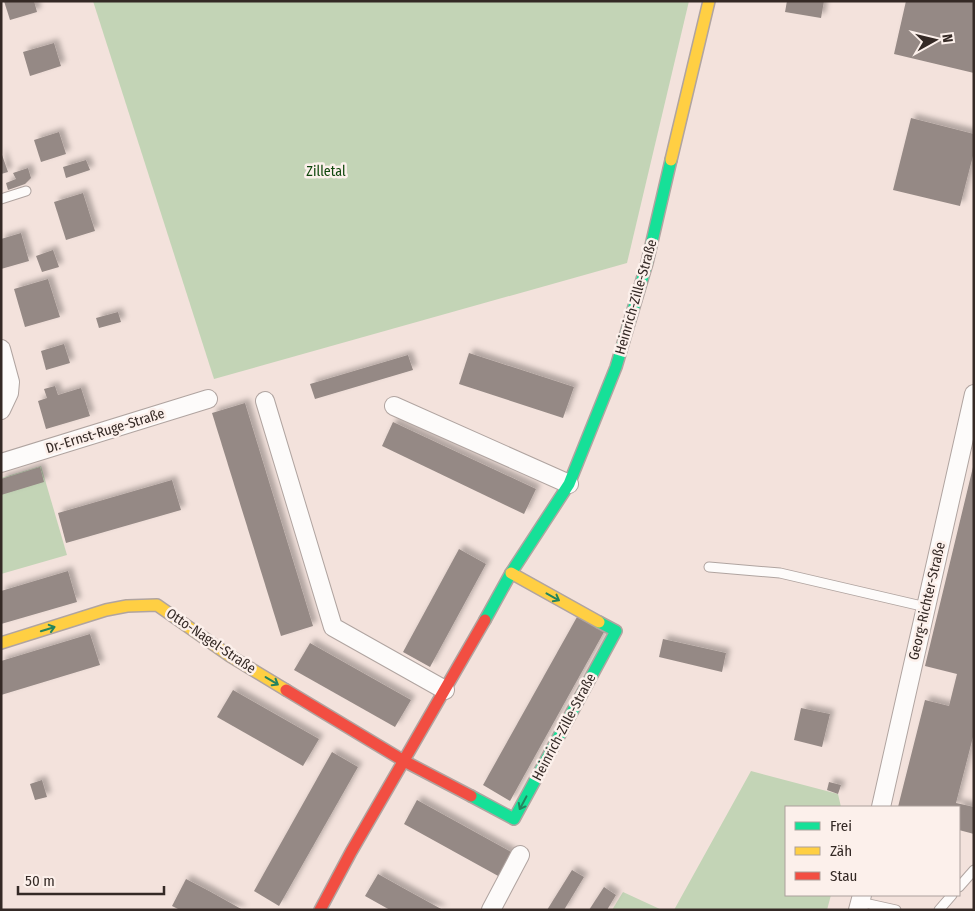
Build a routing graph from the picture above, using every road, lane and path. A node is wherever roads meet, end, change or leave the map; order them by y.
1 (709, 1) edge
2 (26, 191) dead end
3 (1, 199) edge
4 (1, 349) edge
5 (974, 394) edge
6 (208, 399) dead end
7 (265, 401) dead end
8 (394, 406) dead end
9 (1, 410) edge
10 (1, 463) edge
11 (569, 484) junction
12 (709, 567) dead end
13 (511, 573) junction
14 (926, 607) junction
15 (1, 643) edge
16 (445, 690) junction
17 (404, 761) junction
18 (881, 806) edge
19 (520, 855) dead end
20 (974, 870) edge
21 (960, 886) edge
22 (951, 896) edge
23 (860, 902) edge
24 (320, 910) edge
25 (491, 910) edge
26 (896, 910) edge
27 (939, 910) edge

1 - 11 street, Heinrich-Zille-Straße
2 - 3 lane
4 - 9 street
5 - 14 street, Georg-Richter-Straße
6 - 10 street, Dr.-Ernst-Ruge-Straße
7 - 16 street
8 - 11 street
11 - 13 street, Heinrich-Zille-Straße
12 - 14 lane
13 - 16 street, Heinrich-Zille-Straße
13 -> 17 street, Heinrich-Zille-Straße
14 - 18 street, Georg-Richter-Straße
15 -> 17 street, Otto-Nagel-Straße
16 - 17 street, Heinrich-Zille-Straße
17 - 24 street, Heinrich-Zille-Straße
19 - 25 street
20 - 21 lane
22 - 27 lane
23 - 26 lane

